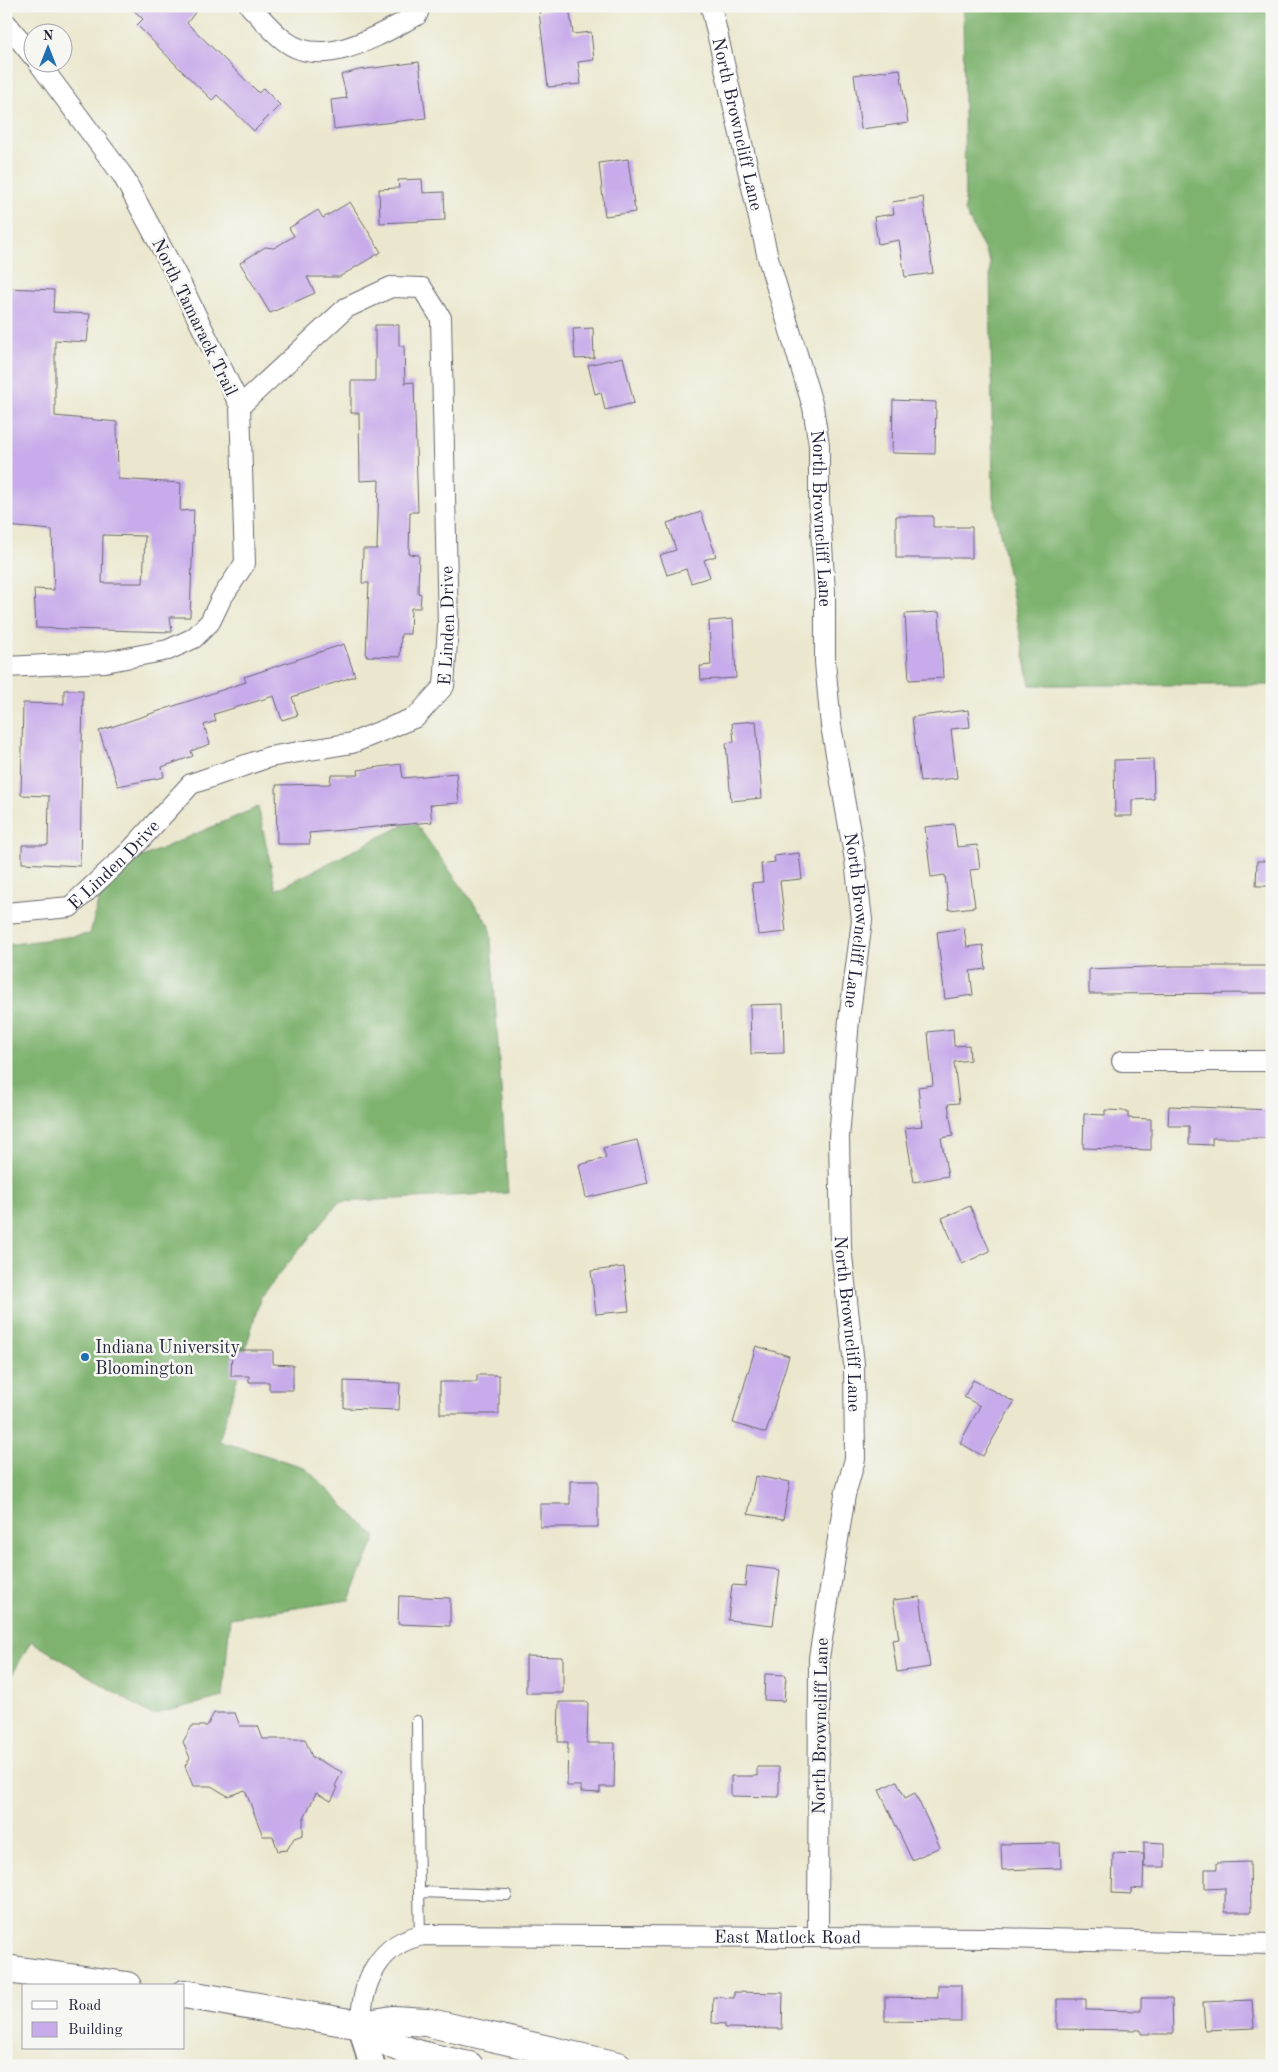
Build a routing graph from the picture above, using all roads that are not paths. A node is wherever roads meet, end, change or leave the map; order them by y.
1 (250, 6) edge
2 (420, 6) edge
3 (711, 6) edge
4 (6, 24) edge
5 (22, 44) edge
6 (45, 72) edge
7 (240, 406) junction
8 (6, 667) edge
9 (6, 913) edge
10 (1122, 1061) dead end
11 (1272, 1061) edge
12 (417, 1721) dead end
13 (419, 1892) junction
14 (507, 1894) dead end
15 (420, 1936) junction
16 (818, 1937) junction
17 (1272, 1944) edge
18 (6, 1969) edge
19 (114, 1984) edge
20 (185, 1994) edge
21 (361, 2025) junction
22 (372, 2066) edge
23 (469, 2066) edge
24 (618, 2066) edge

1 - 2 street
3 - 16 street, North Browncliff Lane
4 - 5 street
6 - 7 street, North Tamarack Trail
7 - 8 street, North Tamarack Trail
7 - 9 street, E Linden Drive
10 - 11 street
12 - 13 lane
13 - 14 lane
13 - 15 lane
15 - 16 street, East Matlock Road
15 - 21 street, East Matlock Road
16 - 17 street, East Matlock Road
18 - 19 highway
20 - 21 highway
21 - 22 street
21 - 23 highway
21 - 24 highway

